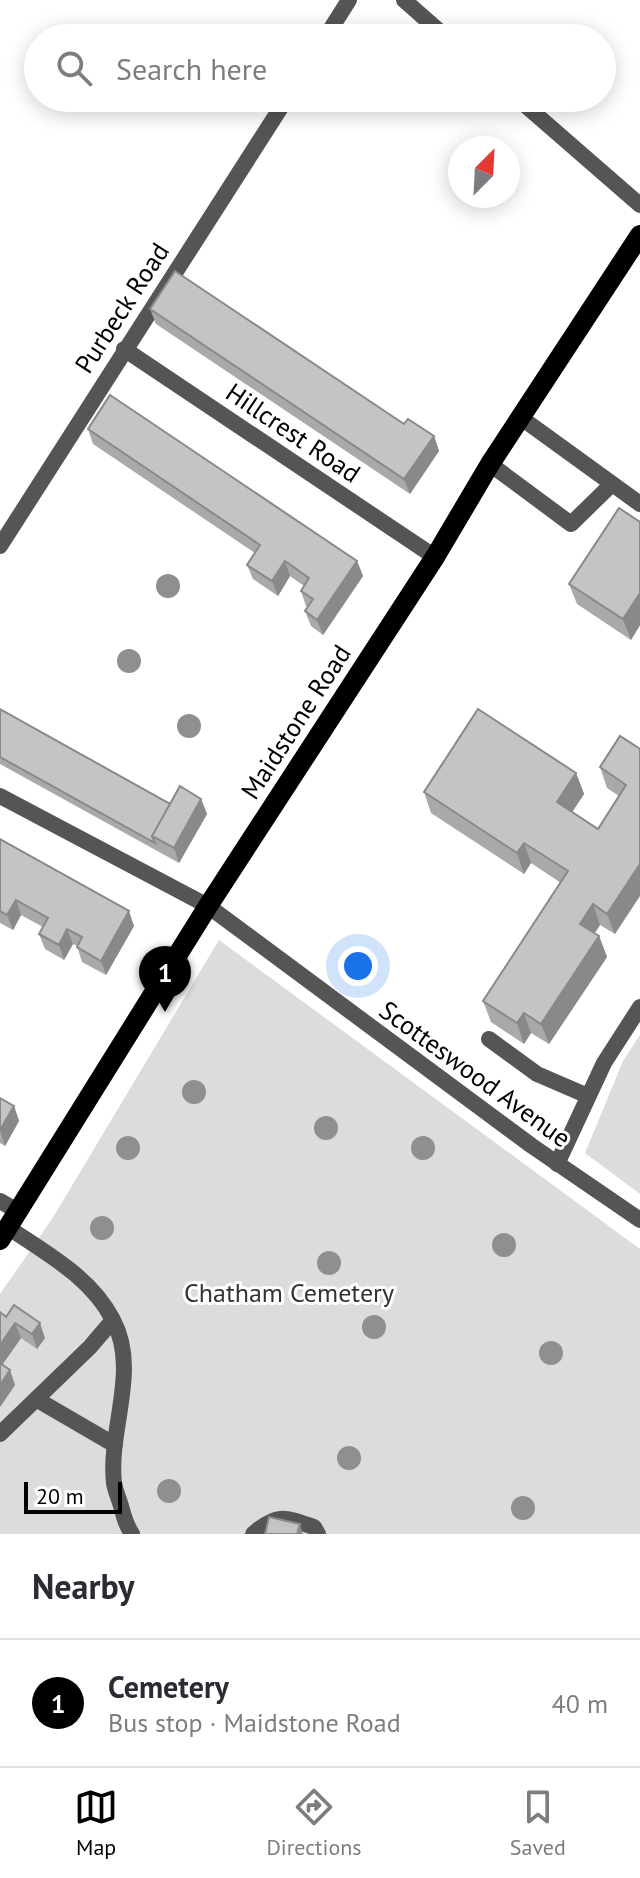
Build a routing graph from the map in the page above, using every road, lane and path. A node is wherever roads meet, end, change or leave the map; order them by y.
1 (349, 0) edge
2 (404, 0) edge
3 (334, 24) edge
4 (431, 24) edge
5 (278, 112) edge
6 (533, 112) edge
7 (640, 205) edge
8 (640, 235) edge
9 (124, 349) junction
10 (520, 417) junction
11 (490, 464) junction
12 (612, 484) junction
13 (640, 504) edge
14 (0, 546) edge
15 (435, 557) junction
16 (0, 796) edge
17 (208, 906) junction
18 (640, 1007) edge
19 (489, 1039) dead end
20 (588, 1096) junction
21 (557, 1164) junction
22 (0, 1201) edge
23 (640, 1220) edge
24 (9, 1226) edge
25 (113, 1320) junction
26 (36, 1399) junction
27 (0, 1434) edge
28 (115, 1445) junction
29 (132, 1534) edge
30 (253, 1534) edge
31 (318, 1534) edge

1 - 3 street
2 - 4 street
5 - 9 street, Purbeck Road
6 - 7 street
8 - 10 main road, Maidstone Road
9 - 14 street, Purbeck Road
9 - 15 street, Hillcrest Road
10 - 11 main road, Maidstone Road
10 - 12 street
11 - 12 street
11 - 15 main road, Maidstone Road
12 - 13 street
15 - 17 main road, Maidstone Road
16 - 17 street, Scotteswood Avenue
17 - 21 street, Scotteswood Avenue
17 - 24 main road, Maidstone Road
18 - 20 street
19 - 20 street
20 - 21 street
21 - 23 street, Scotteswood Avenue
22 - 24 street
24 - 25 street
25 - 26 street
25 - 28 street
26 - 27 street
26 - 28 street
28 - 29 street
30 - 31 street

